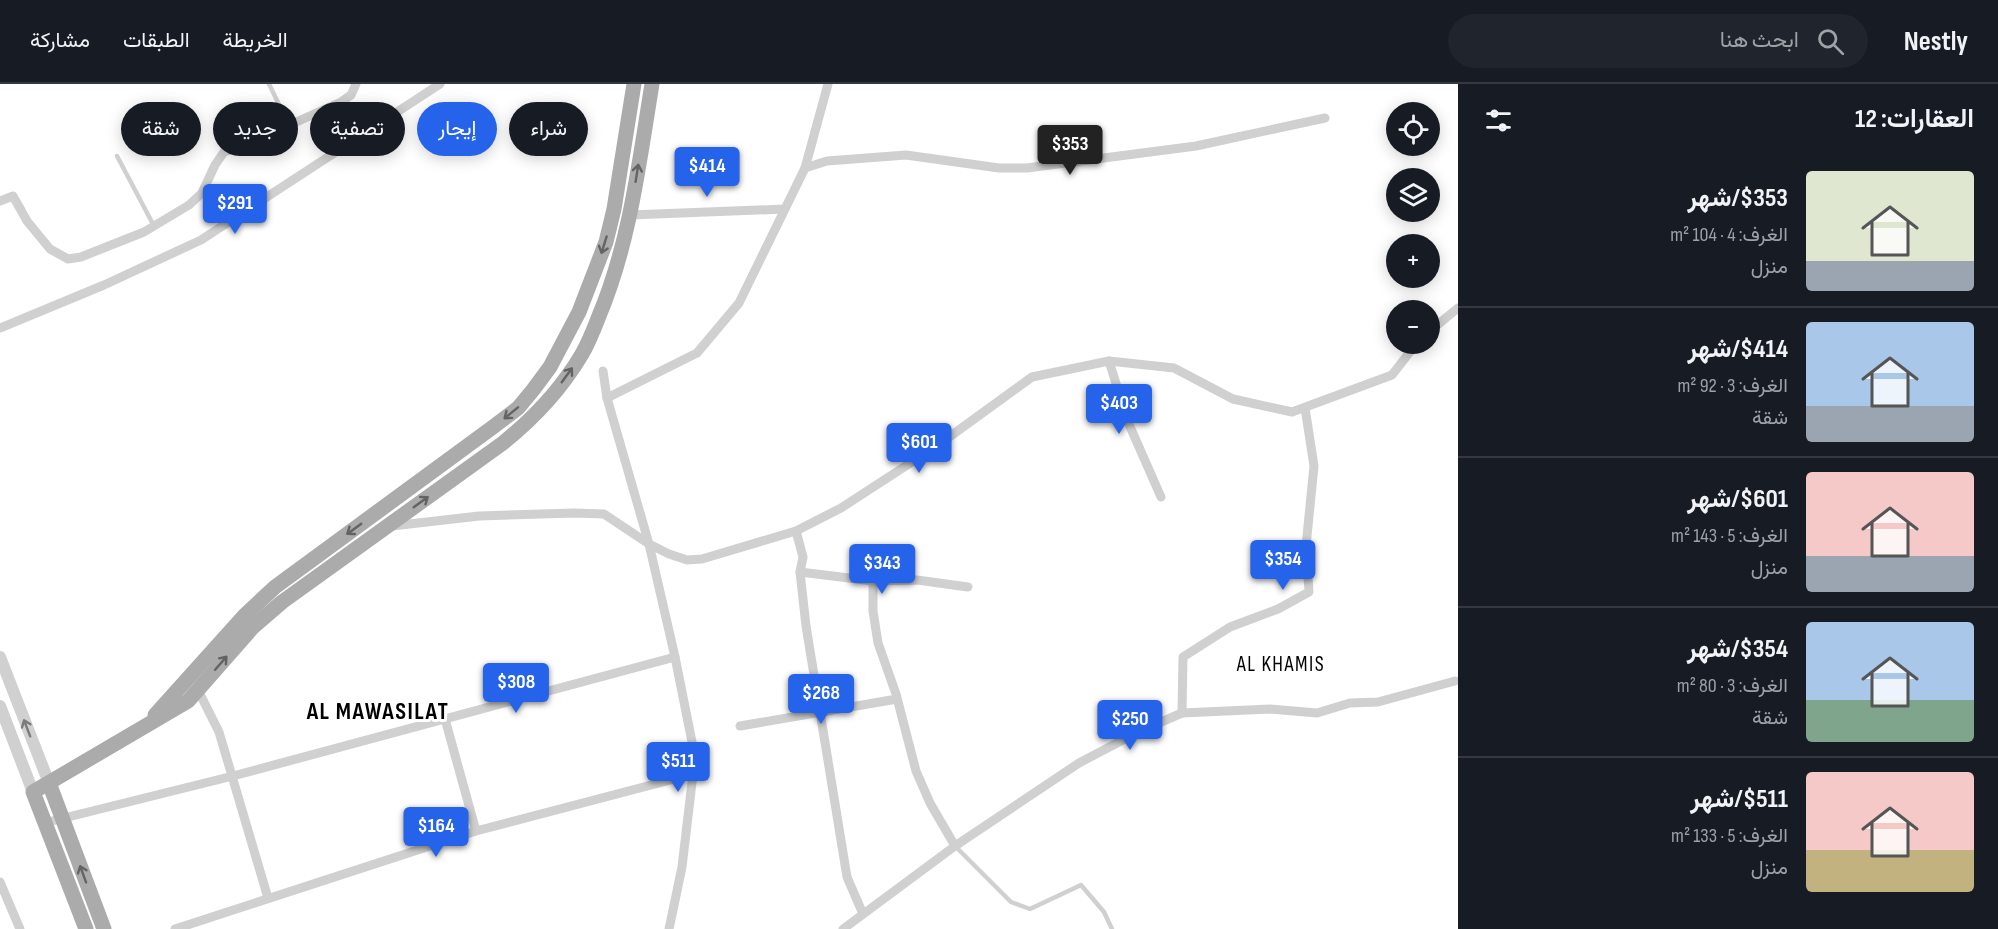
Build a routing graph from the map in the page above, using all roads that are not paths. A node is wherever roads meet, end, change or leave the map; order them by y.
1 (269, 84) edge
2 (356, 84) edge
3 (440, 84) edge
4 (634, 84) edge
5 (652, 84) edge
6 (828, 84) edge
7 (277, 102) edge
8 (1325, 118) dead end
9 (298, 120) edge
10 (117, 156) dead end
11 (221, 156) edge
12 (806, 168) junction
13 (0, 201) edge
14 (785, 209) junction
15 (630, 215) junction
16 (154, 226) junction
17 (1458, 308) edge
18 (1440, 323) edge
19 (0, 328) edge
20 (1408, 354) edge
21 (1108, 361) junction
22 (603, 371) dead end
23 (607, 398) junction
24 (1305, 408) junction
25 (1161, 497) dead end
26 (387, 527) junction
27 (796, 531) junction
28 (650, 544) junction
29 (800, 572) junction
30 (873, 581) junction
31 (968, 587) dead end
32 (0, 657) edge
33 (675, 657) junction
34 (1455, 681) dead end
35 (198, 690) junction
36 (897, 699) junction
37 (0, 706) edge
38 (819, 712) junction
39 (1182, 713) junction
40 (446, 719) junction
41 (740, 726) dead end
42 (145, 727) junction
43 (693, 774) junction
44 (233, 776) junction
45 (48, 783) junction
46 (33, 792) junction
47 (62, 818) junction
48 (44, 823) junction
49 (476, 831) junction
50 (955, 846) junction
51 (0, 882) edge
52 (268, 898) junction
53 (863, 914) junction
54 (20, 929) edge
55 (86, 929) edge
56 (104, 929) edge
57 (176, 929) edge
58 (669, 929) edge
59 (843, 929) edge
60 (1112, 929) edge

1 - 7 lane
2 - 9 street
3 - 19 street
4 -> 42 main road
15 -> 5 main road
6 - 12 street
8 - 12 street
10 - 16 lane
11 - 16 street
12 - 14 street
13 - 16 street
14 - 15 street
14 - 23 street
26 -> 15 main road
17 - 18 street
20 - 24 street
21 - 24 street
21 - 25 street
21 - 27 street
22 - 23 street
23 - 28 street
24 - 39 street
26 - 28 street
35 -> 26 main road
27 - 28 street
27 - 29 street
28 - 33 street
29 - 30 street
29 - 38 street
30 - 31 street
30 - 36 street
45 -> 32 street
33 - 40 street
33 - 43 street
34 - 39 street
35 - 42 main road
35 - 44 street
36 - 38 street
36 - 50 street
37 - 46 street
38 - 41 street
38 - 53 street
39 - 50 street
40 - 44 street
40 - 49 street
42 - 45 main road
43 - 49 street
43 - 58 street
44 - 47 street
44 - 52 street
45 - 46 main road
45 - 47 main road
46 - 48 main road
47 - 48 street
56 -> 47 main road
48 - 55 main road
49 - 52 street
50 - 53 street
50 - 60 lane
51 - 54 street
52 - 57 street
53 - 59 street

